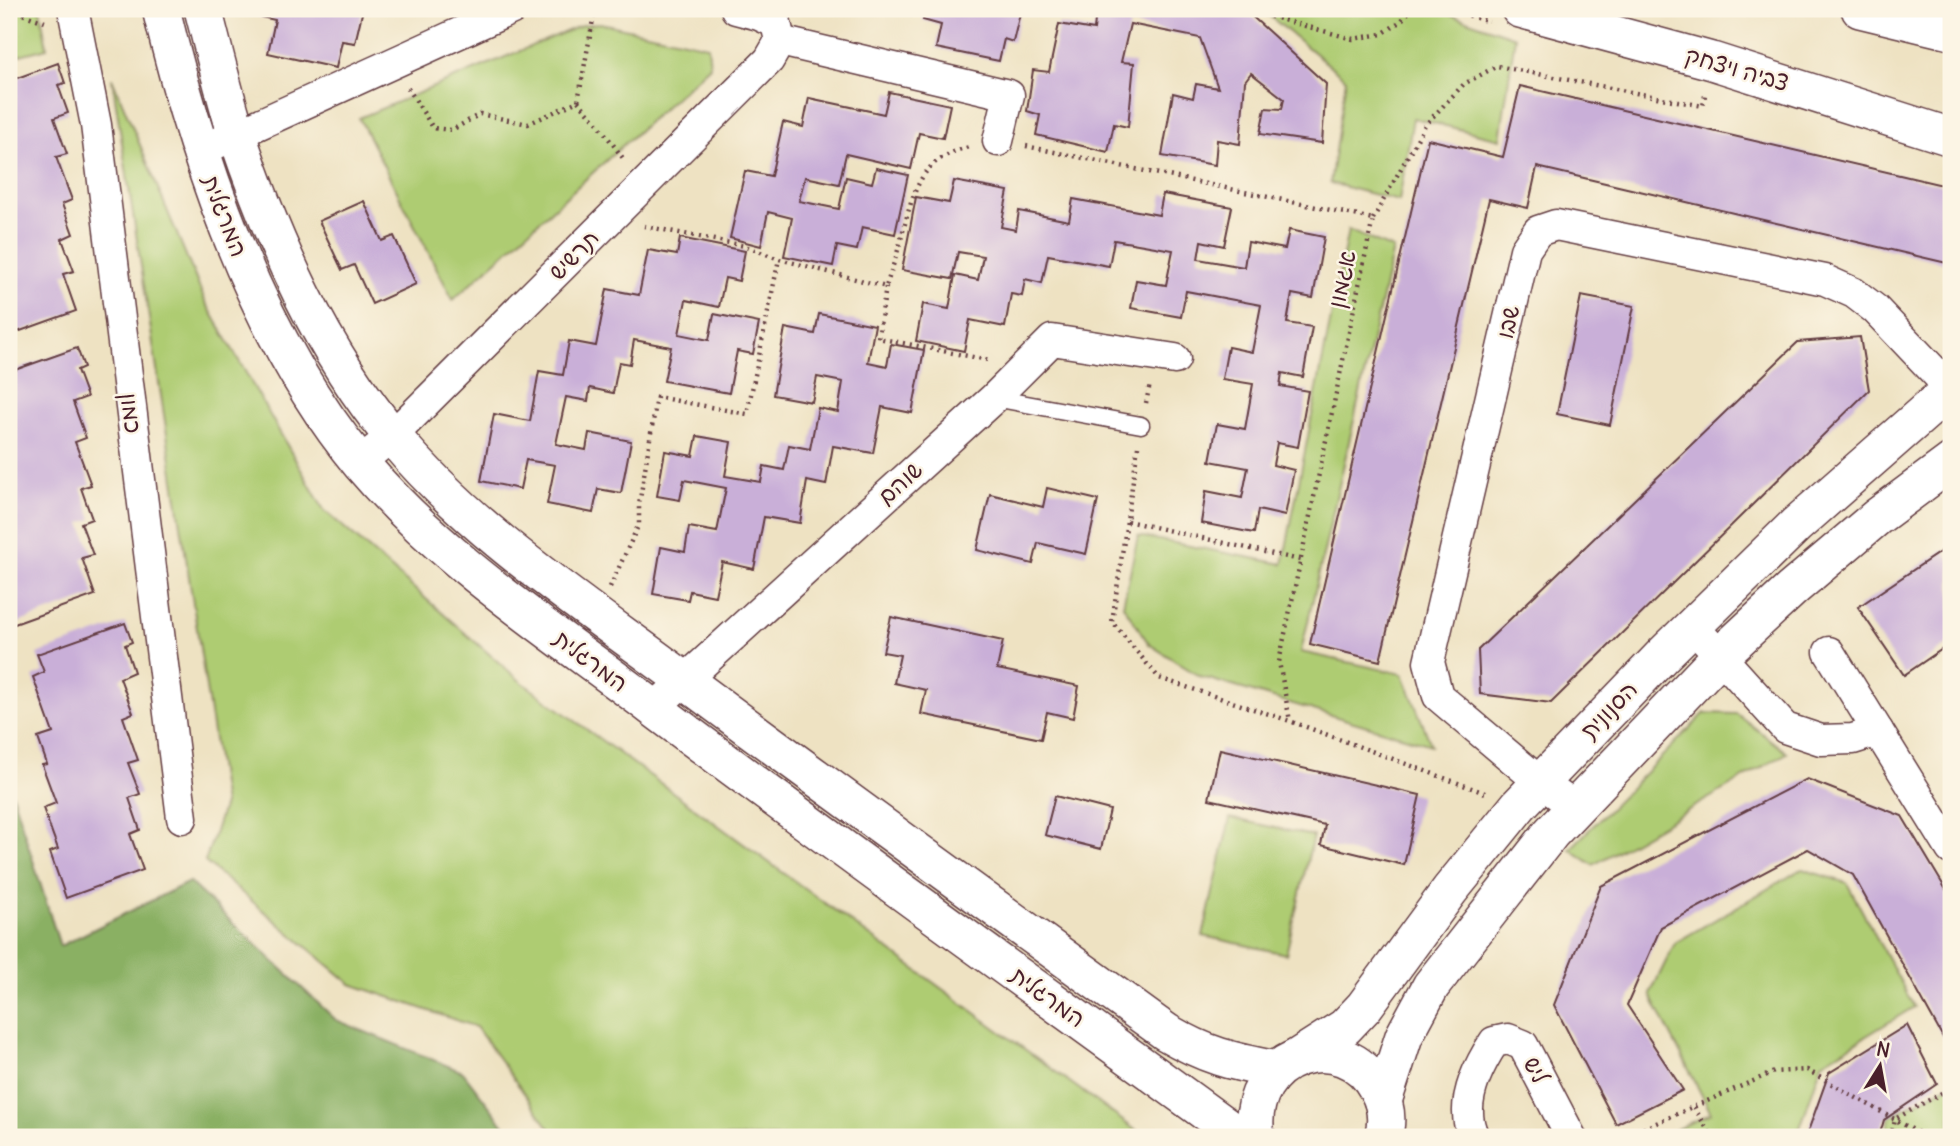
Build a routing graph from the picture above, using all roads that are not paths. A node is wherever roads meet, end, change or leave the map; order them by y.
1 (73, 9) edge
2 (161, 9) edge
3 (203, 9) edge
4 (512, 9) edge
5 (736, 9) edge
6 (1520, 9) edge
7 (1860, 9) edge
8 (1951, 31) edge
9 (780, 41) junction
10 (237, 134) junction
11 (1951, 137) edge
12 (998, 141) road end
13 (200, 151) junction
14 (1166, 357) road end
15 (1951, 389) edge
16 (994, 398) junction
17 (1141, 425) road end
18 (392, 436) junction
19 (360, 462) junction
20 (1951, 462) edge
21 (1692, 625) junction
22 (1829, 652) dead end
23 (1721, 655) junction
24 (684, 680) junction
25 (654, 708) junction
26 (1878, 731) junction
27 (1530, 794) junction
28 (1575, 807) junction
29 (181, 818) dead end
30 (1951, 849) edge
31 (1287, 1063) junction
32 (1384, 1127) edge
33 (1240, 1137) edge
34 (1256, 1137) edge
35 (1474, 1137) edge
36 (1571, 1137) edge

1 - 29 street, כמון
2 - 13 street, המרגלית
3 - 10 street, המרגלית
4 - 10 street
5 - 9 street
6 - 11 street, צביה ויצחק
7 - 8 street
9 - 12 street
9 - 18 street, תרשיש
10 - 13 street
10 - 18 street, המרגלית
13 - 19 street, המרגלית
14 - 16 street, שוהם
15 - 21 street, הסנונית
15 - 27 street, שבו
16 - 17 lane
16 - 24 street, שוהם
18 - 19 street, תרשיש
18 - 24 street, המרגלית
19 - 25 street, המרגלית
20 - 23 street, הסנונית
21 - 23 street
21 - 27 street, הסנונית
22 - 26 street
23 - 26 street
23 - 28 street, הסנונית
24 - 25 street, שוהם
24 - 31 street, המרגלית
25 - 33 street, המרגלית
26 - 30 street
27 - 28 street, שבו
27 - 31 street, הסנונית
28 - 32 street, הסנונית
31 - 32 street, המרגלית
31 - 34 street
35 - 36 street, ליש

